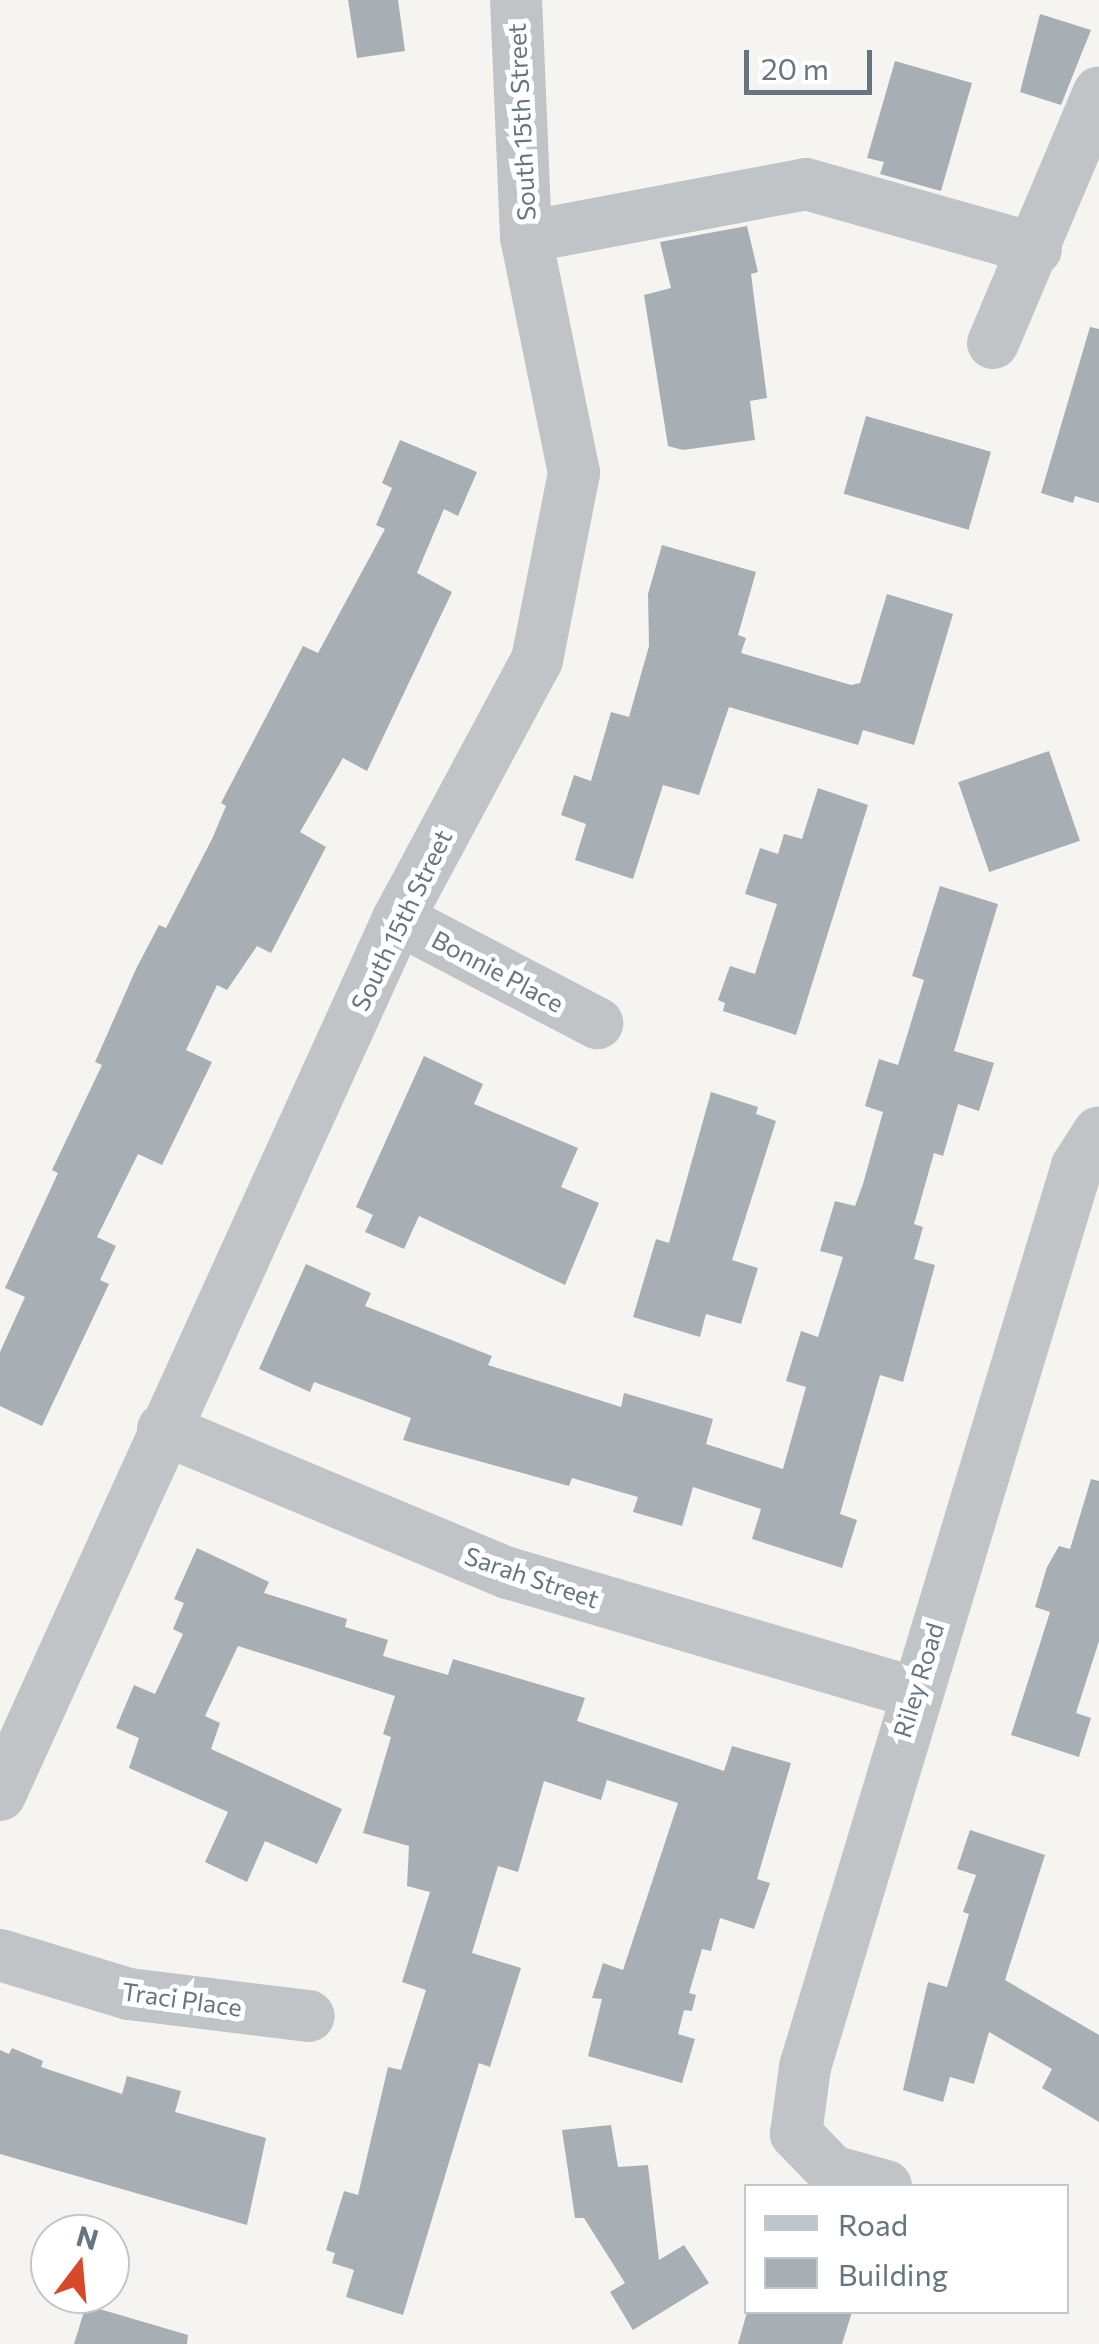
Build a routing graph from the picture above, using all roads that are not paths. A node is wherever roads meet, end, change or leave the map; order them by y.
1 (516, 0) edge
2 (1099, 92) edge
3 (526, 237) junction
4 (1036, 250) junction
5 (993, 343) dead end
6 (398, 919) junction
7 (597, 1023) dead end
8 (1099, 1132) edge
9 (163, 1429) junction
10 (913, 1692) junction
11 (0, 1795) edge
12 (0, 1955) edge
13 (309, 2016) dead end
14 (879, 2184) edge

1 - 3 street, South 15th Street
2 - 4 street
3 - 4 street
3 - 6 street, South 15th Street
4 - 5 street
6 - 7 street, Bonnie Place
6 - 9 street, South 15th Street
8 - 10 street, Riley Road
9 - 10 street, Sarah Street
9 - 11 street, South 15th Street
10 - 14 street, Riley Road
12 - 13 street, Traci Place

